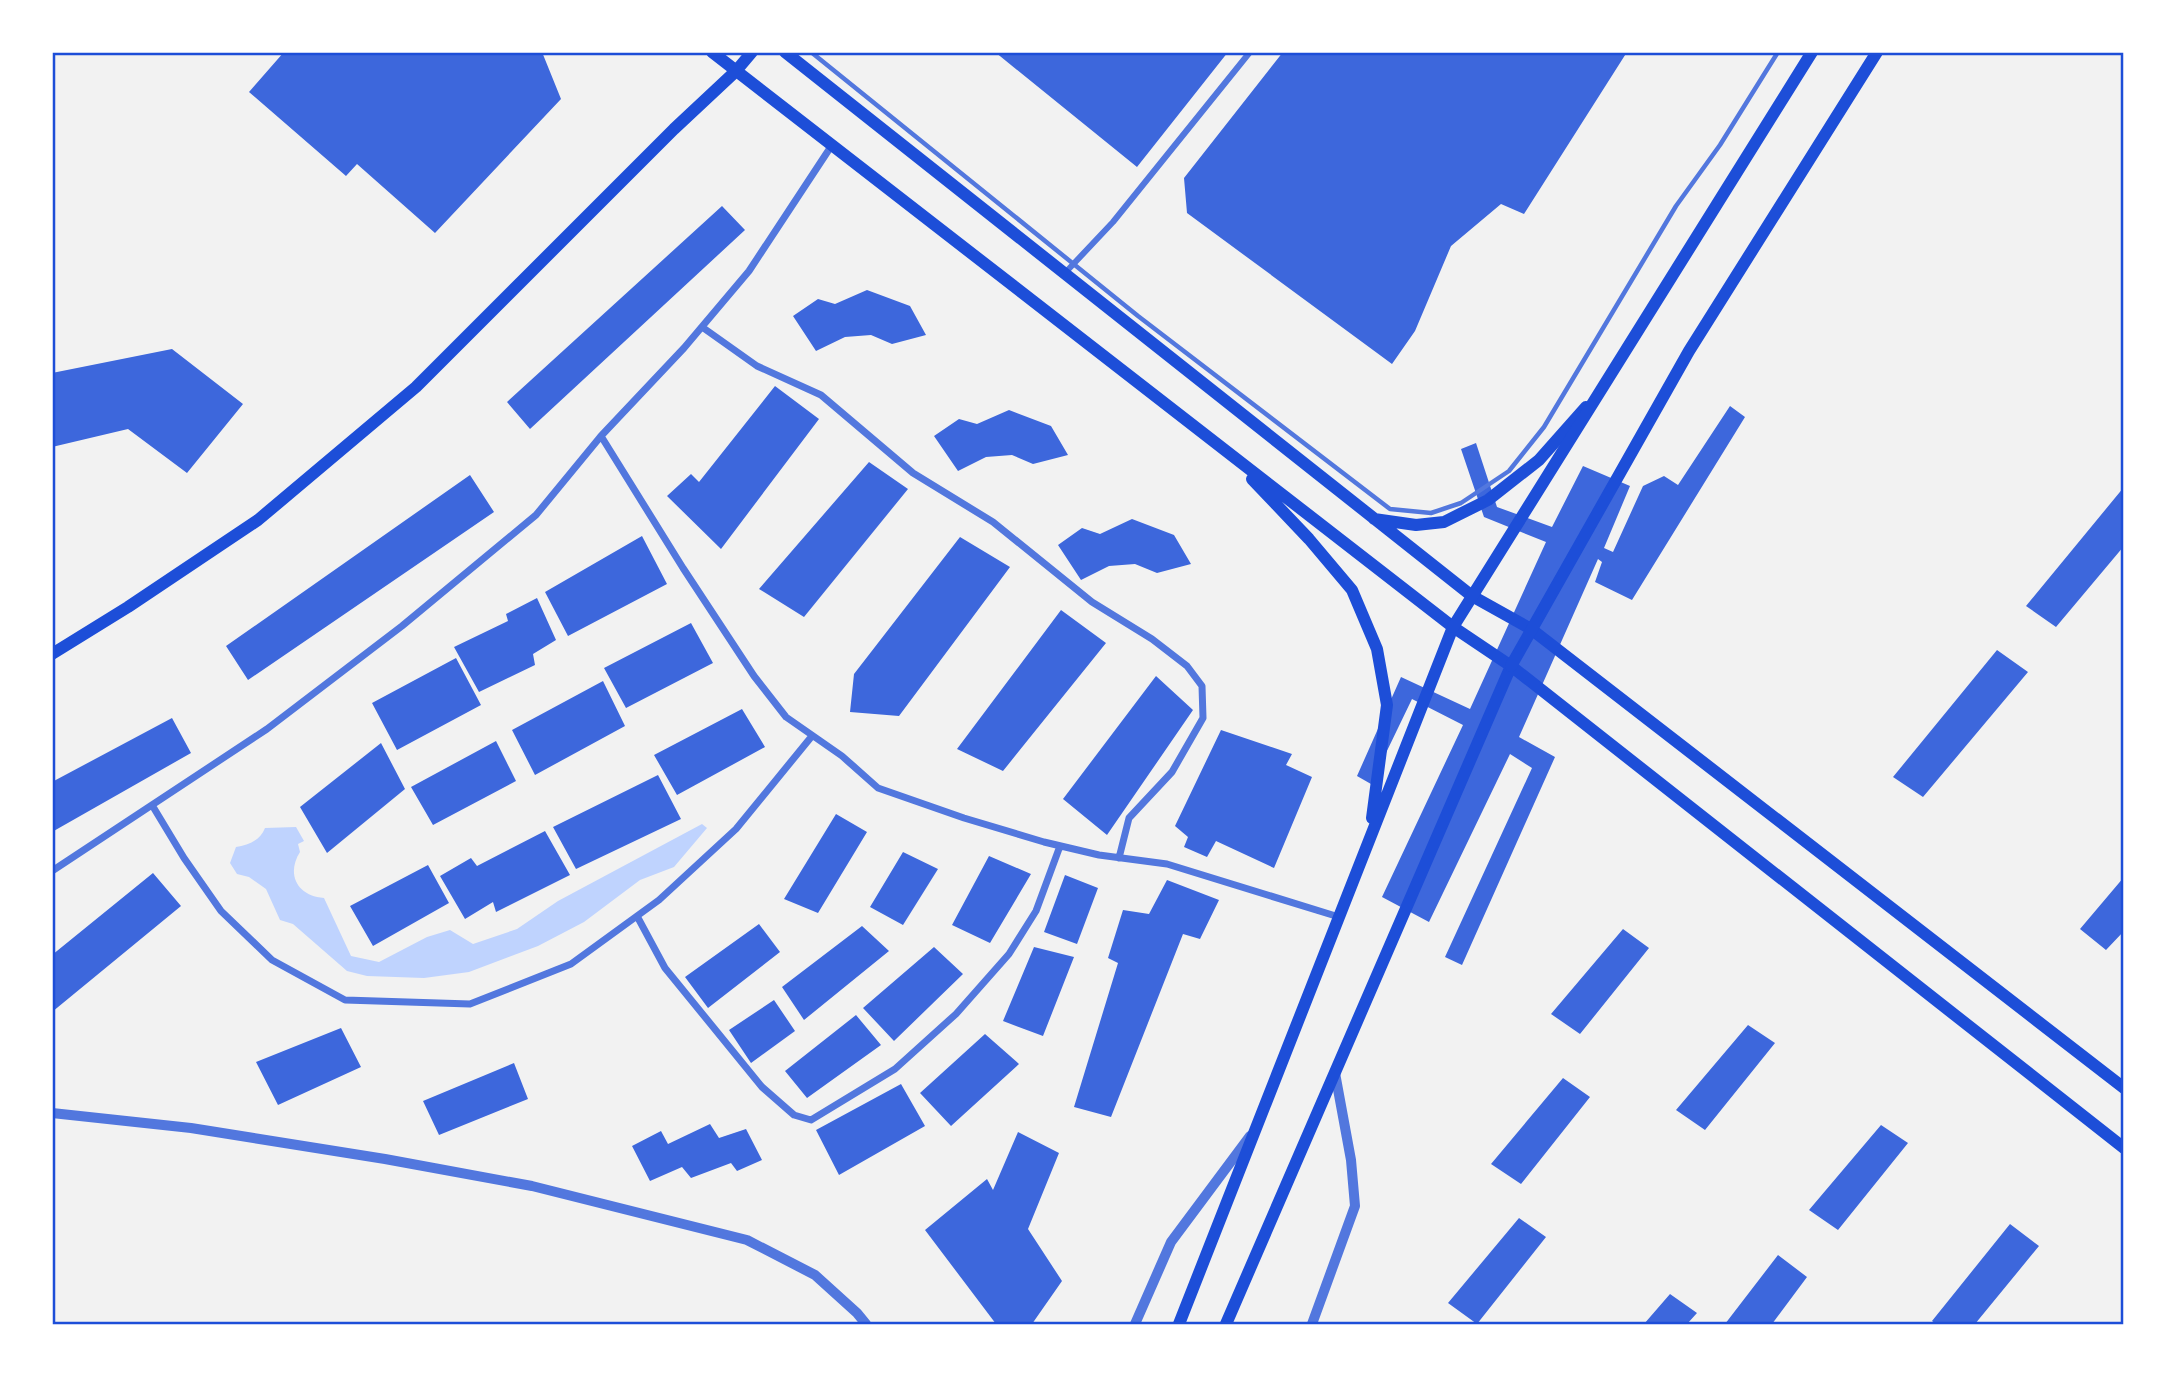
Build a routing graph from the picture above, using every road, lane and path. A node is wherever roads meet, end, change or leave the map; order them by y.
1 (712, 52) edge
2 (752, 52) edge
3 (785, 52) edge
4 (811, 52) edge
5 (1250, 52) edge
6 (1778, 52) edge
7 (1812, 52) edge
8 (1877, 52) edge
9 (736, 71) junction
10 (832, 145) junction
11 (1069, 269) junction
12 (702, 327) junction
13 (1600, 391) junction
14 (601, 436) junction
15 (1223, 448) junction
16 (1374, 519) junction
17 (1472, 596) junction
18 (1453, 627) junction
19 (1531, 629) junction
20 (52, 654) edge
21 (1510, 666) junction
22 (812, 736) junction
23 (152, 805) junction
24 (1368, 842) junction
25 (1060, 846) junction
26 (1119, 858) junction
27 (52, 871) edge
28 (638, 916) junction
29 (1339, 917) junction
30 (1335, 1073) junction
31 (2123, 1088) edge
32 (52, 1113) edge
33 (1258, 1125) junction
34 (2123, 1148) edge
35 (866, 1325) edge
36 (1135, 1325) edge
37 (1179, 1325) edge
38 (1226, 1325) edge
39 (1312, 1325) edge

1 - 9 main road
2 - 9 main road
3 - 11 main road
4 - 11 lane
5 - 11 street
6 - 11 lane
7 - 13 main road
8 - 19 main road
9 - 10 main road
9 - 20 main road
10 - 12 street
10 - 15 main road
11 - 16 main road
12 - 14 street
12 - 26 street
13 - 16 main road
13 - 17 main road
14 - 22 street
14 - 23 street
15 - 18 main road
15 - 24 main road
16 - 17 main road
17 - 18 main road
17 - 19 main road
18 - 21 main road
18 - 24 main road
19 - 21 main road
19 - 31 main road
21 - 30 main road
21 - 34 main road
22 - 25 street
22 - 28 street
23 - 27 street
23 - 28 street
24 - 29 main road
25 - 26 street
25 - 28 street
26 - 29 street
29 - 33 main road
30 - 38 main road
30 - 39 street
32 - 35 street
33 - 36 street
33 - 37 main road

